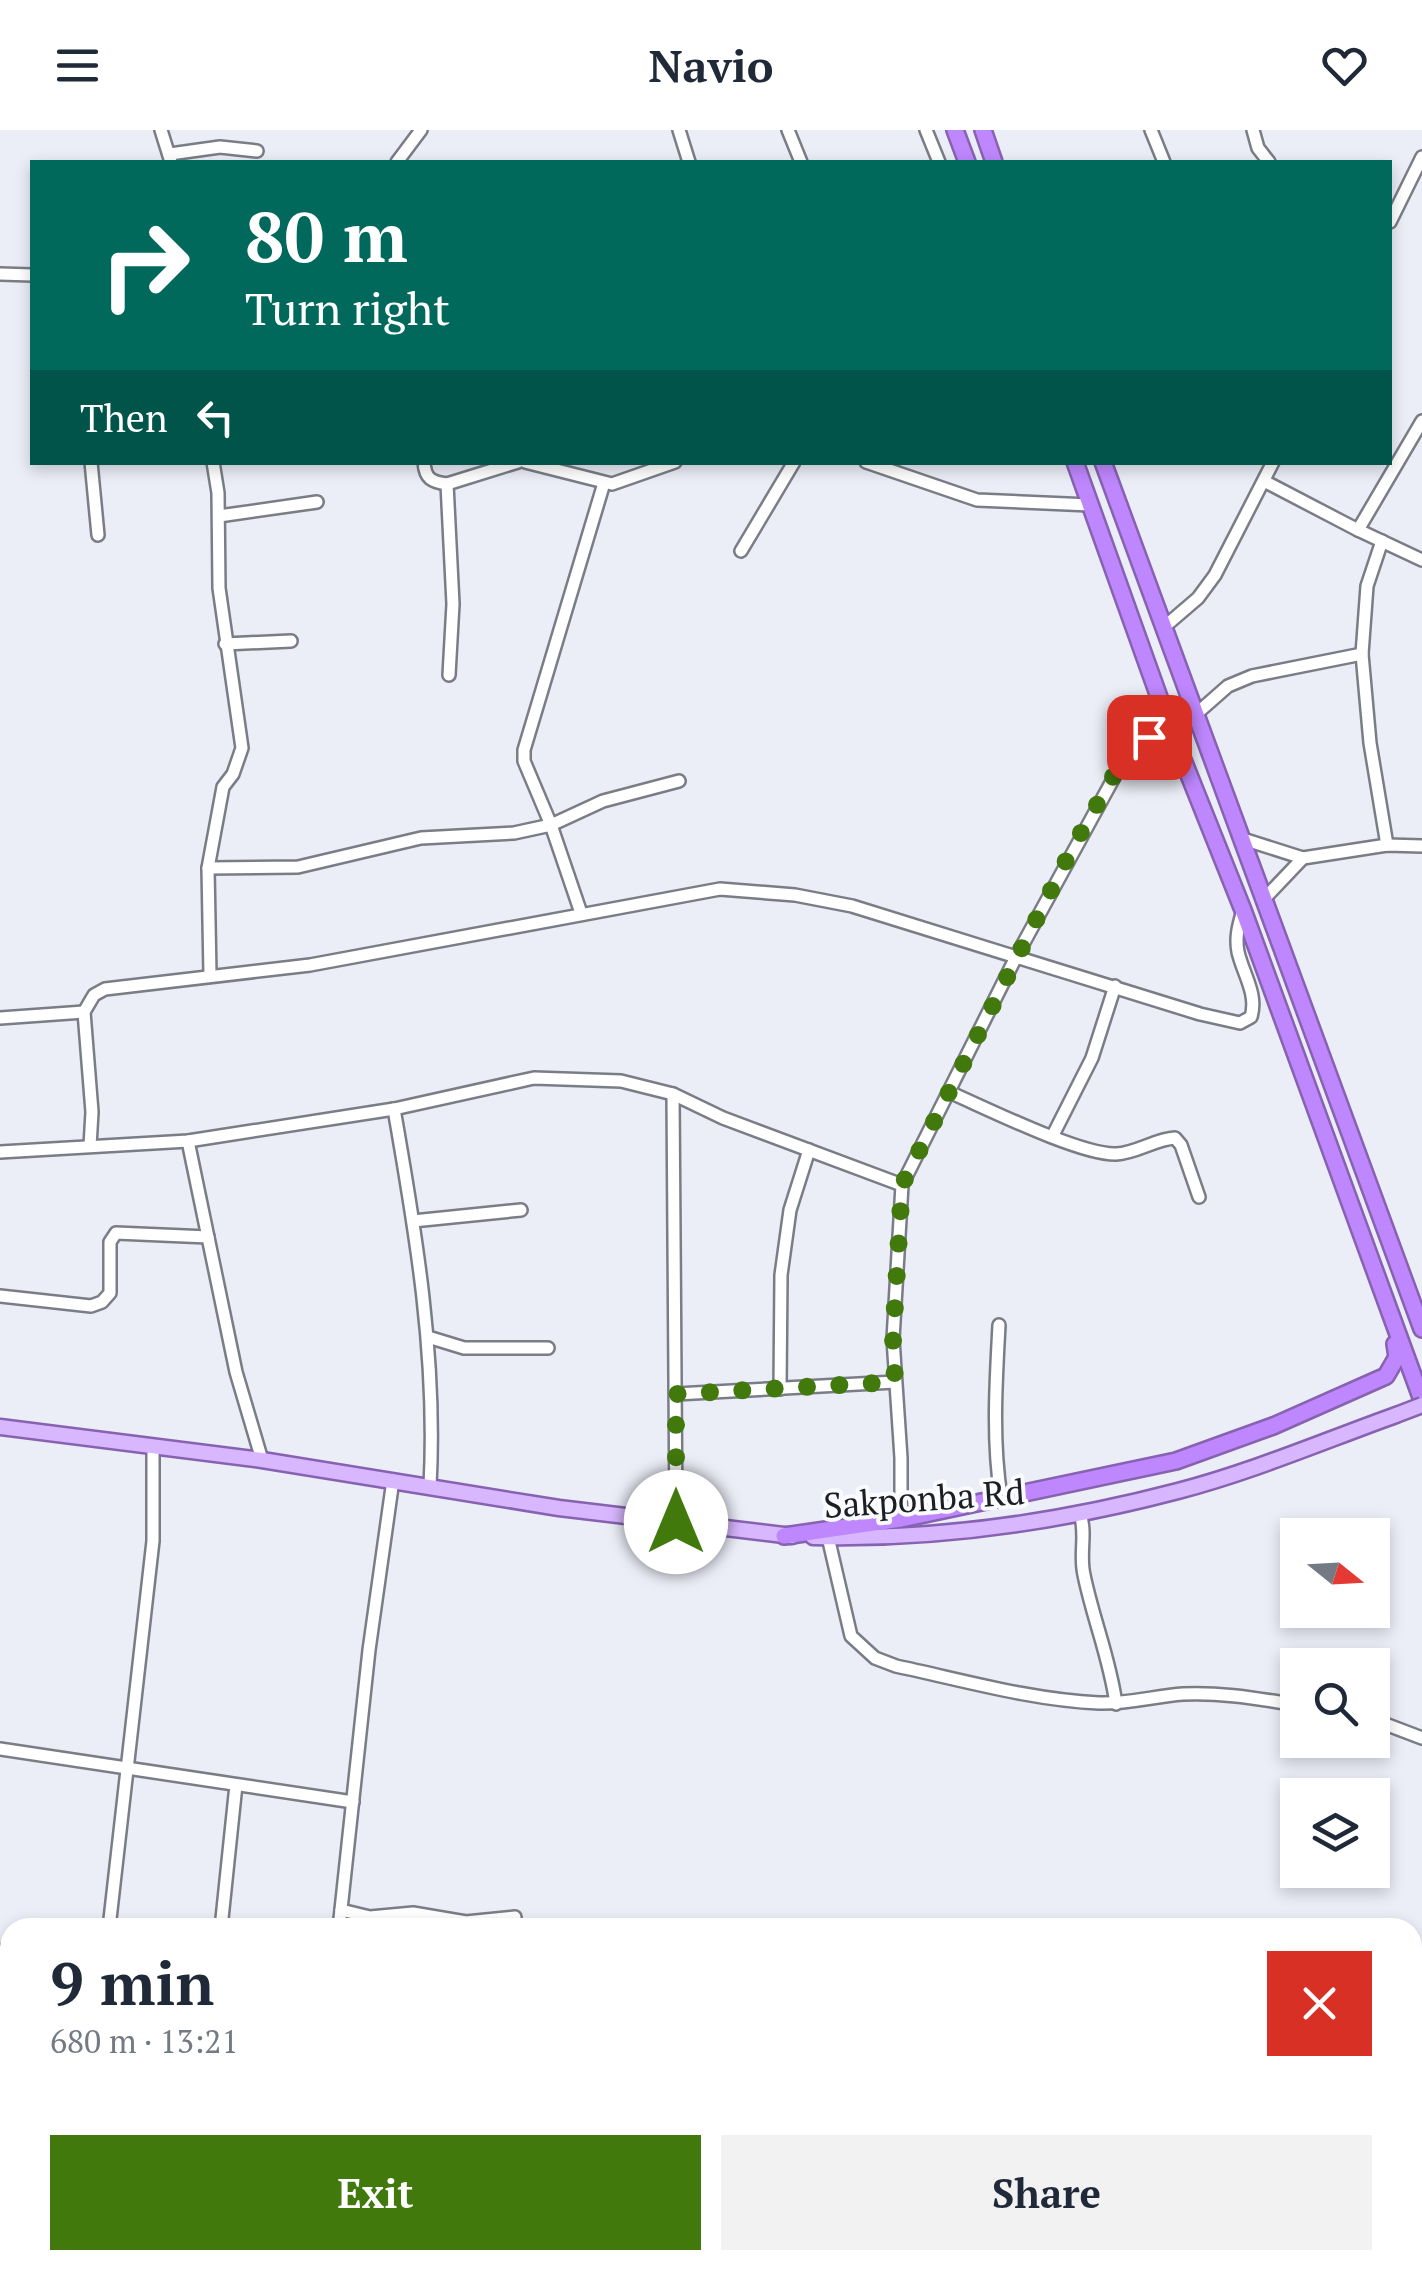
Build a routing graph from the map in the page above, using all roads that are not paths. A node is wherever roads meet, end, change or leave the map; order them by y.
1 (162, 130) edge
2 (421, 130) edge
3 (679, 130) edge
4 (788, 130) edge
5 (926, 130) edge
6 (955, 130) edge
7 (983, 130) edge
8 (1151, 130) edge
9 (1253, 130) edge
10 (256, 152) dead end
11 (1422, 157) edge
12 (170, 158) edge
13 (398, 160) edge
14 (688, 160) edge
15 (801, 160) edge
16 (938, 160) edge
17 (966, 160) edge
18 (993, 160) edge
19 (1163, 160) edge
20 (1267, 160) edge
21 (1392, 218) edge
22 (0, 274) edge
23 (30, 275) edge
24 (1422, 421) edge
25 (91, 465) edge
26 (214, 465) edge
27 (424, 465) edge
28 (512, 465) edge
29 (534, 465) edge
30 (667, 465) edge
31 (792, 465) edge
32 (876, 465) edge
33 (921, 465) edge
34 (1076, 465) edge
35 (1104, 465) edge
36 (1272, 465) edge
37 (928, 481) junction
38 (1264, 481) junction
39 (604, 483) junction
40 (447, 484) junction
41 (317, 502) dead end
42 (1090, 505) junction
43 (220, 516) junction
44 (1358, 530) junction
45 (98, 535) dead end
46 (1382, 541) junction
47 (742, 551) dead end
48 (1422, 560) edge
49 (1163, 628) junction
50 (292, 641) dead end
51 (226, 644) junction
52 (1362, 654) junction
53 (449, 675) dead end
54 (1195, 714) junction
55 (1169, 724) junction
56 (679, 781) dead end
57 (551, 824) junction
58 (1240, 838) junction
59 (1387, 845) junction
60 (1422, 846) edge
61 (1303, 858) junction
62 (208, 868) junction
63 (1263, 900) junction
64 (1243, 910) junction
65 (581, 913) junction
66 (1017, 955) junction
67 (210, 975) junction
68 (1115, 986) junction
69 (84, 1012) junction
70 (0, 1018) edge
71 (949, 1092) junction
72 (673, 1094) junction
73 (394, 1109) junction
74 (1053, 1136) junction
75 (188, 1141) junction
76 (90, 1146) junction
77 (809, 1150) junction
78 (0, 1152) edge
79 (902, 1185) junction
80 (1199, 1197) dead end
81 (521, 1210) dead end
82 (414, 1221) junction
83 (208, 1237) junction
84 (1402, 1277) junction
85 (1377, 1279) junction
86 (0, 1296) edge
87 (1422, 1314) edge
88 (999, 1325) dead end
89 (1422, 1329) edge
90 (428, 1337) junction
91 (548, 1348) dead end
92 (1386, 1376) junction
93 (895, 1382) junction
94 (780, 1389) junction
95 (676, 1394) junction
96 (1422, 1406) edge
97 (0, 1427) edge
98 (153, 1447) junction
99 (262, 1460) junction
100 (392, 1480) junction
101 (430, 1486) junction
102 (1001, 1496) junction
103 (1080, 1514) junction
104 (901, 1519) junction
105 (676, 1522) junction
106 (784, 1536) junction
107 (828, 1537) junction
108 (1280, 1702) edge
109 (1116, 1704) junction
110 (1390, 1726) edge
111 (1422, 1738) edge
112 (2, 1753) edge
113 (126, 1768) junction
114 (236, 1784) junction
115 (353, 1802) junction
116 (341, 1910) junction
117 (515, 1917) dead end
118 (110, 1918) edge
119 (223, 1918) edge
120 (340, 1918) edge
121 (440, 1918) edge
122 (505, 1918) edge

1 - 12 street
2 - 13 street
3 - 14 street
4 - 15 street
5 - 16 street
6 - 17 highway
7 - 18 highway
8 - 19 street
9 - 20 street
10 - 12 street
11 - 21 street
22 - 23 street
24 - 44 street
25 - 45 street
26 - 43 street
27 - 40 street
28 - 40 street
29 - 39 street
30 - 39 street
31 - 47 street
32 - 37 street
33 - 37 street
34 - 42 highway
35 - 49 highway
36 - 38 street
37 - 42 street
38 - 44 street
38 - 49 street
39 - 57 street
40 - 53 street
41 - 43 street
42 - 55 highway
43 - 51 street
44 - 46 street
46 - 48 street
46 - 52 street
49 - 54 highway
50 - 51 street
51 - 62 street
52 - 54 street
52 - 59 street
54 - 58 highway
55 - 64 highway
55 - 66 street
56 - 57 street
57 - 62 street
57 - 65 street
58 - 61 street
58 - 63 highway
59 - 60 street
59 - 61 street
61 - 63 street
62 - 67 street
63 - 84 highway
64 - 68 street
64 - 85 highway
65 - 66 street
65 - 67 street
66 - 68 street
66 - 71 street
67 - 69 street
68 - 74 street
69 - 70 street
69 - 76 street
71 - 74 street
71 - 79 street
72 - 73 street
72 - 77 street
72 - 95 street
73 - 75 street
73 - 82 street
74 - 80 street
75 - 76 street
75 - 83 street
76 - 78 street
77 - 79 street
77 - 94 street
79 - 93 street
81 - 82 street
82 - 90 street
83 - 86 street
83 - 99 street
84 - 87 highway
84 - 89 highway
85 - 92 highway
85 - 96 highway
88 - 102 street
90 - 91 street
90 - 101 street
92 - 96 highway
92 - 102 highway
93 - 94 street
93 - 104 street
94 - 95 street
95 - 105 street
96 - 103 main road, Sakponba Rd, bridge
97 - 98 main road, Sakponba Rd
98 - 99 main road, Sakponba Rd
98 - 113 street
99 - 100 main road, Sakponba Rd
100 - 101 main road, Sakponba Rd
100 - 115 street
101 - 105 main road, Sakponba Rd
102 - 104 highway
103 - 107 main road, Sakponba Rd
103 - 109 street
104 - 106 highway
105 - 106 main road, Sakponba Rd
106 - 107 main road, Sakponba Rd
107 - 109 street
108 - 109 street
110 - 111 street
112 - 113 street
113 - 114 street
113 - 118 street
114 - 115 street
114 - 119 street
115 - 116 street
116 - 120 street
116 - 121 street
117 - 122 street

